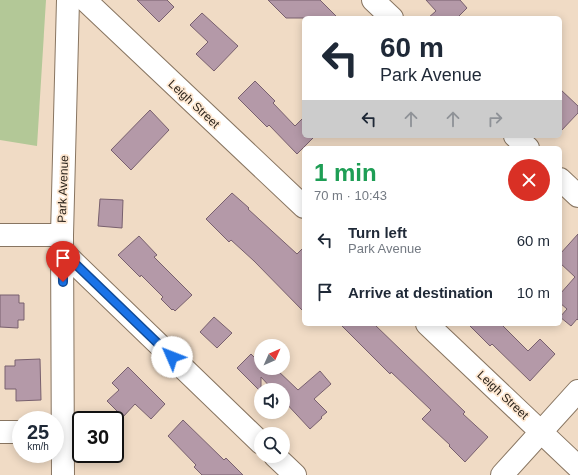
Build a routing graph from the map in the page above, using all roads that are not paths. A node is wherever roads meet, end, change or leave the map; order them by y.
1 (68, 0) edge
2 (84, 0) edge
3 (373, 0) edge
4 (390, 16) edge
5 (517, 138) edge
6 (526, 146) edge
7 (562, 181) edge
8 (578, 196) edge
9 (302, 206) edge
10 (0, 235) edge
11 (62, 244) junction
12 (429, 326) edge
13 (578, 392) edge
14 (59, 411) edge
15 (0, 432) edge
16 (12, 432) edge
17 (541, 432) junction
18 (254, 436) edge
19 (62, 463) edge
20 (282, 463) edge
21 (578, 467) edge
22 (63, 475) edge
23 (295, 475) edge
24 (502, 475) edge

1 - 11 street, Park Avenue
2 - 9 street, Leigh Street
3 - 4 street
5 - 6 street
7 - 8 street
10 - 11 street
11 - 14 street, Park Avenue
11 - 18 street
12 - 17 street, Leigh Street
13 - 17 street
15 - 16 street
17 - 21 street, Leigh Street
17 - 24 street
19 - 22 street, Park Avenue
20 - 23 street

